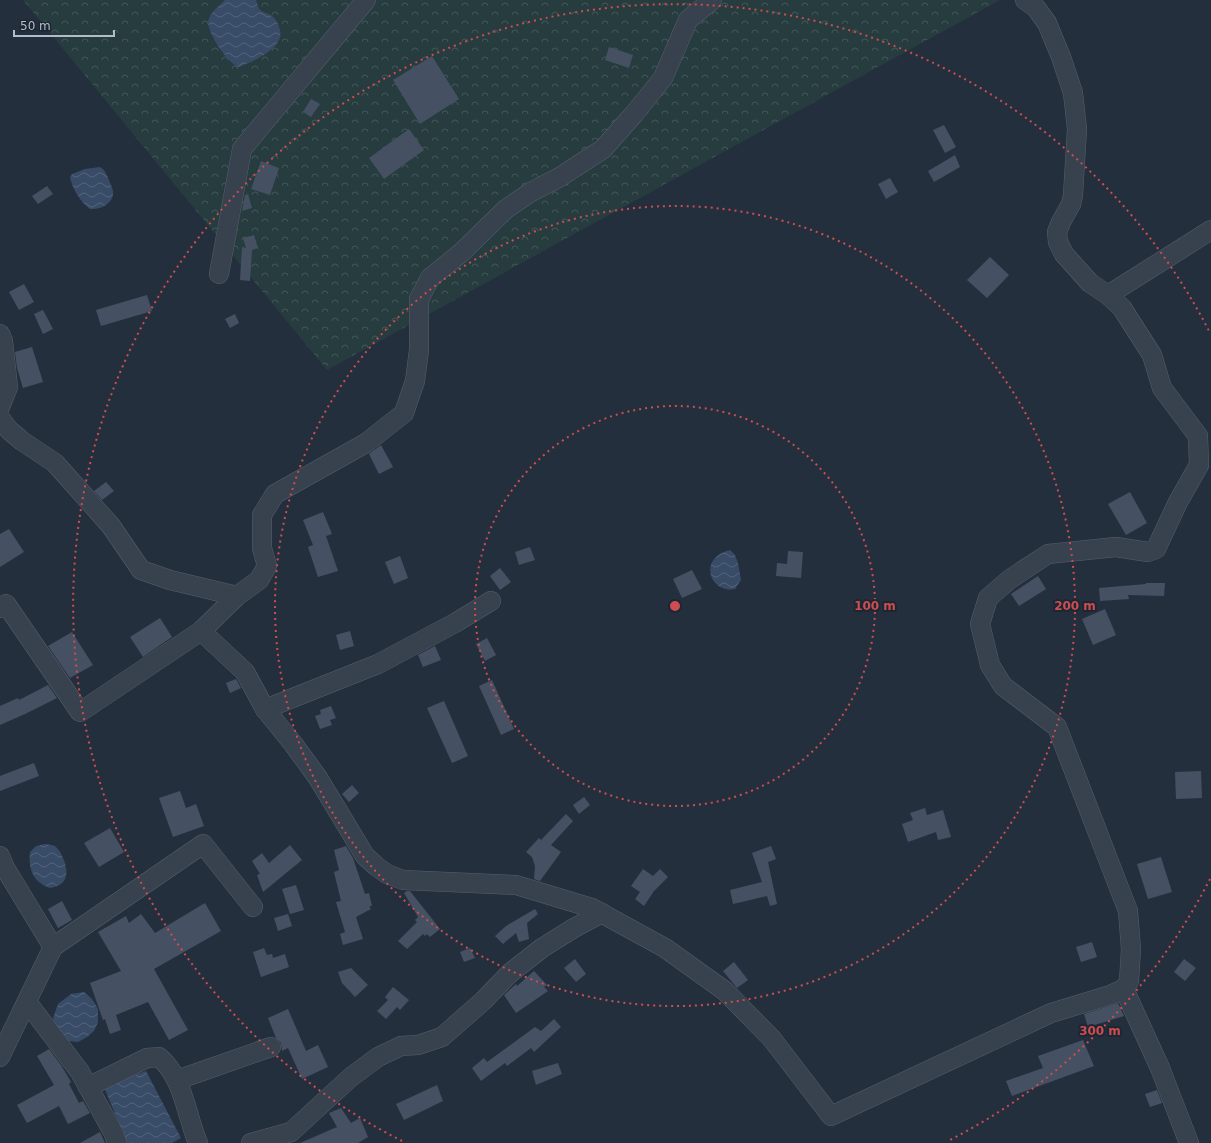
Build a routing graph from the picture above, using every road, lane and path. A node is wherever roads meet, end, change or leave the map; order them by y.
1 (366, 0) edge
2 (712, 0) edge
3 (1024, 0) edge
4 (1211, 230) edge
5 (219, 274) dead end
6 (1108, 295) junction
7 (0, 334) edge
8 (0, 407) edge
9 (0, 418) edge
10 (237, 596) junction
11 (491, 601) dead end
12 (0, 608) edge
13 (201, 631) junction
14 (265, 709) junction
15 (0, 856) edge
16 (253, 907) dead end
17 (602, 913) junction
18 (54, 946) junction
19 (1124, 989) junction
20 (27, 1002) junction
21 (271, 1047) dead end
22 (0, 1057) edge
23 (177, 1080) junction
24 (88, 1087) junction
25 (117, 1143) edge
26 (198, 1143) edge
27 (250, 1143) edge
28 (1189, 1143) edge

1 - 5 street
2 - 10 street
3 - 6 street
4 - 6 street
6 - 19 street
7 - 8 street
9 - 10 street
10 - 13 street
11 - 14 street
12 - 13 street
13 - 14 street
14 - 17 street
15 - 18 street
16 - 18 street
17 - 19 street
17 - 27 street
18 - 20 street
19 - 28 street
20 - 22 street
20 - 24 street
21 - 23 street
23 - 24 street
23 - 26 street
24 - 25 street

